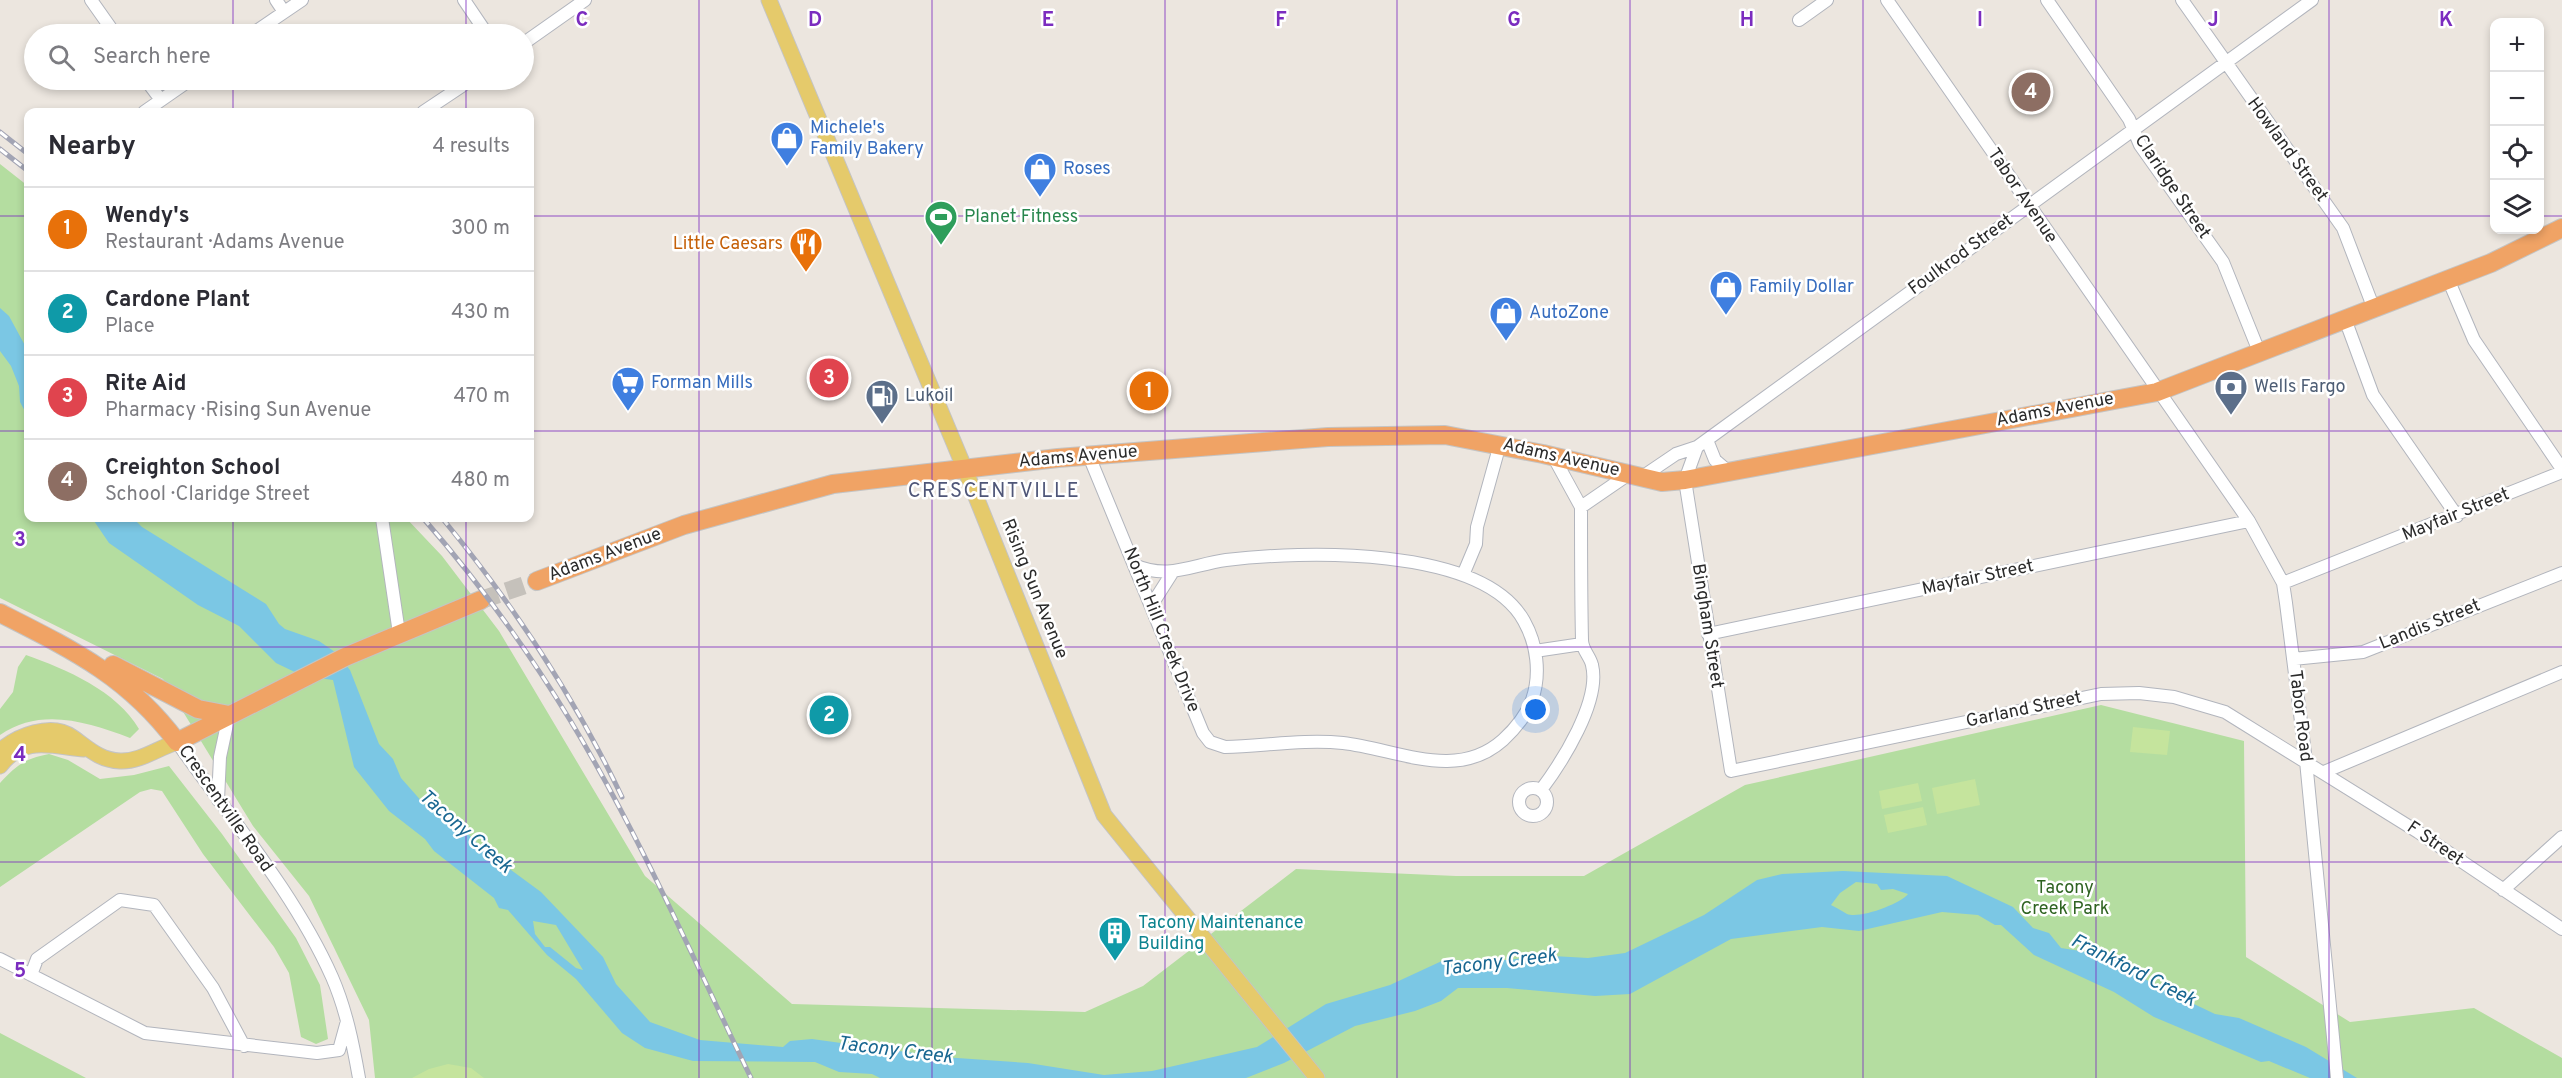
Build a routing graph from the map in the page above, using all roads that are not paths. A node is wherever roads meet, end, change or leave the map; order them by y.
1 (91, 0) edge
2 (276, 0) edge
3 (302, 0) edge
4 (464, 0) edge
5 (585, 0) edge
6 (1827, 0) edge
7 (1887, 0) edge
8 (2047, 0) edge
9 (2182, 0) edge
10 (2312, 0) edge
11 (772, 6) edge
12 (284, 12) junction
13 (1799, 20) dead end
14 (108, 24) edge
15 (267, 24) edge
16 (480, 24) edge
17 (534, 36) edge
18 (2226, 63) junction
19 (154, 90) edge
20 (176, 90) edge
21 (456, 90) edge
22 (161, 100) junction
23 (150, 108) edge
24 (429, 108) edge
25 (2134, 131) junction
26 (2029, 205) junction
27 (2562, 228) edge
28 (2448, 279) junction
29 (2374, 309) junction
30 (2345, 319) junction
31 (2260, 354) junction
32 (2157, 392) junction
33 (1702, 443) junction
34 (1500, 444) junction
35 (1089, 456) junction
36 (1553, 456) junction
37 (964, 467) junction
38 (2562, 471) edge
39 (1729, 472) junction
40 (1635, 476) junction
41 (1685, 480) junction
42 (1581, 507) junction
43 (2457, 516) junction
44 (2249, 521) junction
45 (383, 522) edge
46 (1134, 565) junction
47 (1172, 573) junction
48 (2562, 573) edge
49 (1463, 575) junction
50 (537, 581) tunnel mouth
51 (2283, 583) junction
52 (481, 600) tunnel mouth
53 (1151, 606) junction
54 (0, 613) edge
55 (22, 624) junction
56 (399, 633) junction
57 (1708, 634) junction
58 (1582, 644) junction
59 (1535, 651) junction
60 (2293, 659) junction
61 (2562, 672) edge
62 (229, 716) junction
63 (177, 742) junction
64 (84, 749) junction
65 (0, 751) edge
66 (2306, 761) junction
67 (0, 766) edge
68 (1731, 771) joint
69 (2324, 772) junction
70 (1541, 790) dead end
71 (218, 800) junction
72 (2562, 837) edge
73 (2503, 890) junction
74 (2562, 929) edge
75 (0, 959) edge
76 (31, 975) junction
77 (346, 1022) junction
78 (244, 1046) junction
79 (1313, 1074) edge
80 (359, 1078) edge
81 (2337, 1078) edge

1 - 14 street
2 - 12 street
3 - 12 street
4 - 16 street
5 - 17 street
6 - 13 street
7 - 26 street, Tabor Avenue
8 - 25 street, Claridge Street
9 - 18 street, Howland Street
10 - 18 street, Foulkrod Street
11 - 37 main road, Rising Sun Avenue
12 - 15 street
18 - 25 street, Foulkrod Street
18 - 29 street, Howland Street
19 - 22 street
20 - 22 street
21 - 24 street
22 - 23 street
25 - 26 street, Foulkrod Street
25 - 31 street, Claridge Street
26 - 32 street, Tabor Avenue
26 - 33 street, Foulkrod Street
27 - 28 highway, Adams Avenue
28 - 29 highway, Adams Avenue
28 - 38 street
29 - 30 highway, Adams Avenue
30 - 31 highway, Adams Avenue
30 - 43 street
31 - 32 highway, Adams Avenue
32 - 39 highway, Adams Avenue
32 - 44 street, Tabor Road
33 - 39 street
33 - 40 street, Foulkrod Street
33 - 41 street
34 - 35 highway, Adams Avenue
34 - 36 highway, Adams Avenue
34 - 49 street
35 - 37 highway, Adams Avenue
35 - 46 street, North Hill Creek Drive
36 - 40 highway, Adams Avenue
36 - 42 street
37 - 50 highway, Adams Avenue
37 - 79 main road, Rising Sun Avenue
38 - 43 street, Mayfair Street
39 - 41 highway, Adams Avenue
40 - 41 highway, Adams Avenue
40 - 42 street, Foulkrod Street
41 - 57 street, Bingham Street
42 - 58 street
43 - 51 street, Mayfair Street
44 - 51 street, Tabor Road
44 - 57 street, Mayfair Street
45 - 56 street
46 - 47 street
46 - 53 street, North Hill Creek Drive
47 - 49 street, North Hill Creek Drive
47 - 53 street
48 - 60 street, Landis Street
49 - 59 street, North Hill Creek Drive
51 - 60 street, Tabor Road
52 - 56 highway
53 - 59 street, North Hill Creek Drive
54 - 55 highway, Crescentville Road
55 - 62 highway
55 - 63 highway, Crescentville Road
56 - 62 highway
57 - 68 street, Bingham Street
58 - 59 street
58 - 70 street
60 - 66 street, Tabor Road
61 - 69 street
62 - 63 highway
62 - 71 street
63 - 64 main road
63 - 71 street, Crescentville Road
64 - 65 main road
64 - 67 main road
66 - 68 street, Garland Street
66 - 69 street, F Street
66 - 81 street, Tabor Road
69 - 73 street, F Street
71 - 77 street, Crescentville Road
72 - 73 street
73 - 74 street, F Street
75 - 76 street
76 - 78 street
76 - 78 street
77 - 78 street
77 - 80 street, Crescentville Road

